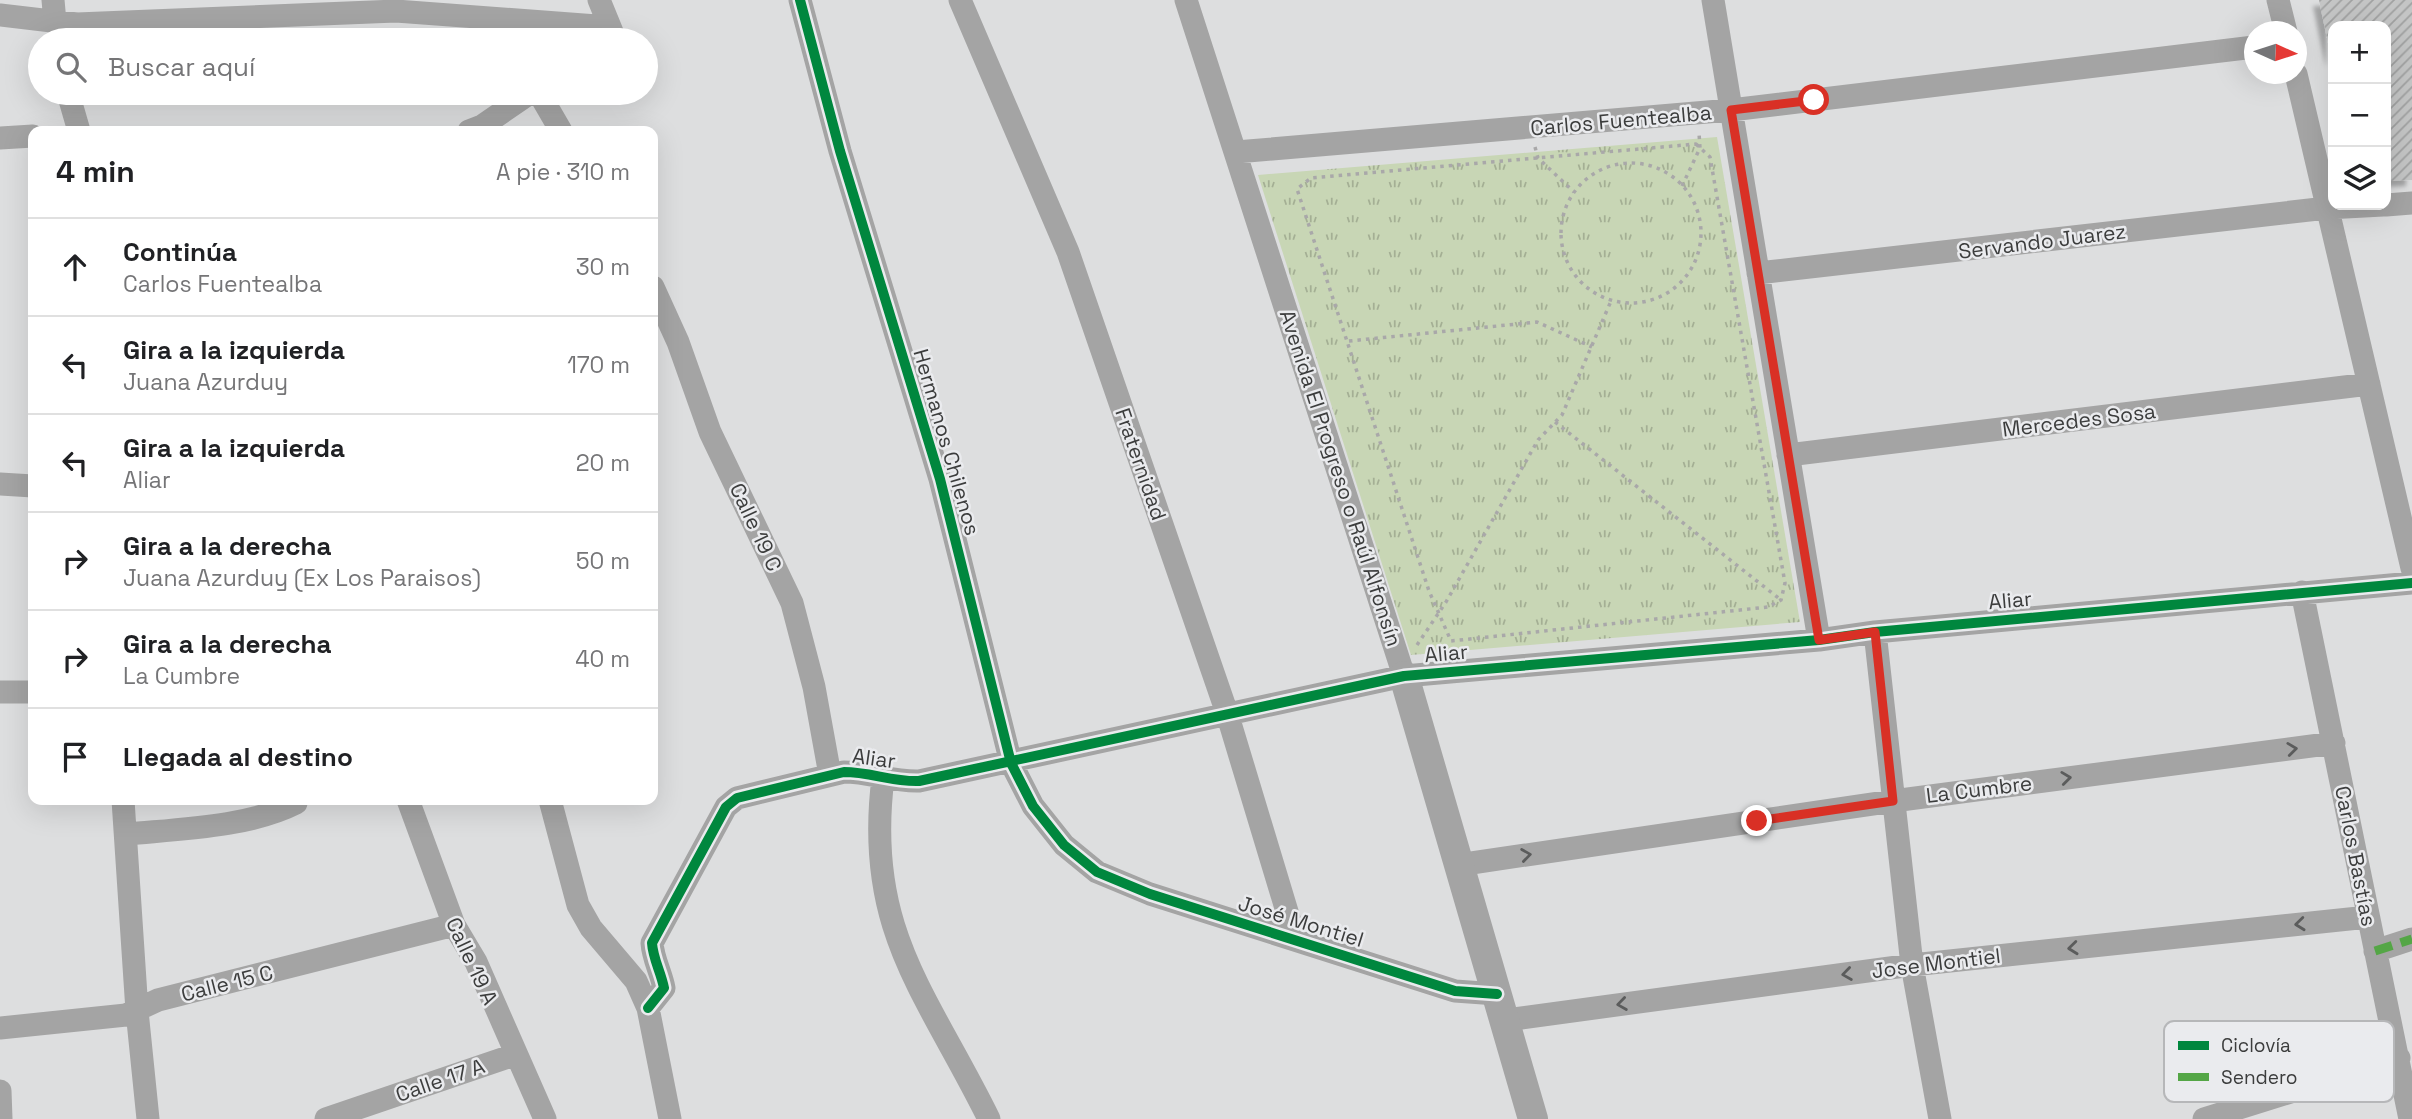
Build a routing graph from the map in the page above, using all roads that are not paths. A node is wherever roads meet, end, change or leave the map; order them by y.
1 (599, 0) edge
2 (800, 0) edge
3 (960, 0) edge
4 (1186, 0) edge
5 (1713, 0) edge
6 (2278, 0) edge
7 (0, 15) edge
8 (61, 21) edge
9 (2283, 21) edge
10 (510, 28) edge
11 (611, 28) edge
12 (2244, 48) edge
13 (2298, 84) edge
14 (71, 105) edge
15 (513, 105) edge
16 (545, 105) edge
17 (1731, 110) junction
18 (78, 126) edge
19 (482, 126) edge
20 (558, 126) edge
21 (28, 136) edge
22 (0, 138) edge
23 (1236, 152) junction
24 (2412, 203) edge
25 (2391, 204) edge
26 (2327, 208) junction
27 (1758, 273) junction
28 (658, 298) edge
29 (2369, 384) junction
30 (1788, 455) junction
31 (0, 484) edge
32 (28, 486) edge
33 (2403, 487) edge
34 (2412, 568) edge
35 (2412, 583) edge
36 (2302, 592) junction
37 (1875, 632) junction
38 (1819, 640) junction
39 (1402, 670) junction
40 (0, 692) edge
41 (28, 692) edge
42 (1227, 713) junction
43 (2333, 743) junction
44 (1011, 762) junction
45 (830, 775) junction
46 (883, 778) junction
47 (1893, 801) junction
48 (124, 805) edge
49 (290, 805) edge
50 (410, 805) edge
51 (551, 805) edge
52 (128, 834) junction
53 (1458, 865) junction
54 (1097, 872) joint
55 (2368, 917) junction
56 (454, 925) junction
57 (1295, 938) junction
58 (2412, 939) edge
59 (2375, 950) junction
60 (1912, 965) junction
61 (1501, 1007) junction
62 (648, 1009) junction
63 (136, 1011) junction
64 (2391, 1021) edge
65 (0, 1028) edge
66 (2394, 1036) edge
67 (514, 1055) junction
68 (2399, 1058) junction
69 (2394, 1060) edge
70 (0, 1091) edge
71 (2258, 1102) edge
72 (666, 1118) edge
73 (1, 1119) edge
74 (148, 1119) edge
75 (326, 1119) edge
76 (545, 1119) edge
77 (989, 1119) edge
78 (1533, 1119) edge
79 (1940, 1119) edge
80 (2204, 1119) edge
81 (2410, 1119) edge

1 - 11 street
2 - 44 street, Hermanos Chilenos
3 - 42 street, Fraternidad
4 - 23 street, Avenida El Progreso o Raúl Alfonsín
5 - 17 street
6 - 9 street
7 - 8 street
8 - 10 street
12 - 17 street, Carlos Fuentealba
13 - 26 street
14 - 18 street
15 - 19 street
16 - 20 street
17 - 23 street, Carlos Fuentealba
17 - 27 street
21 - 22 street
23 - 39 street, Avenida El Progreso o Raúl Alfonsín
24 - 25 street, Servando Juarez
26 - 27 street, Servando Juarez
26 - 29 street
27 - 30 street
28 - 45 street, Calle 19 C
29 - 30 street, Mercedes Sosa
29 - 33 street
30 - 38 street
31 - 32 street
33 - 34 street
35 - 36 street, Aliar
36 - 37 street, Aliar
36 - 43 street, Carlos Bastías
37 - 38 street, Aliar
37 - 47 street
38 - 39 street, Aliar
39 - 42 street, Aliar
39 - 53 street, Avenida El Progreso o Raúl Alfonsín
40 - 41 street
42 - 44 street, Aliar
42 - 57 street, Fraternidad
47 -> 43 street, La Cumbre
43 - 55 street, Carlos Bastías
44 - 46 street, Aliar
44 - 54 street, Hermanos Chilenos
45 - 46 street, Aliar
45 - 62 street, Aliar
46 - 77 street
53 -> 47 street, La Cumbre
47 - 60 street
48 - 52 street
49 - 52 street
50 - 56 street, Calle 19 A
51 - 62 street
52 - 63 street
53 - 61 street, Avenida El Progreso o Raúl Alfonsín
54 - 57 street, José Montiel
55 - 59 street, Carlos Bastías
55 -> 60 street, Jose Montiel
56 - 63 street, Calle 15 C
56 - 67 street, Calle 19 A
57 - 61 street, José Montiel
58 - 59 street
59 - 64 street, Carlos Bastías
60 -> 61 street, Jose Montiel
60 - 79 street
61 - 78 street, Avenida El Progreso o Raúl Alfonsín
62 - 72 street
63 - 65 street, Calle 15 C
63 - 74 street
66 - 68 street, Carlos Bastías
67 - 75 street, Calle 17 A
67 - 76 street, Calle 19 A
68 - 69 street
68 - 81 street, Carlos Bastías
70 - 73 street
71 - 80 street

